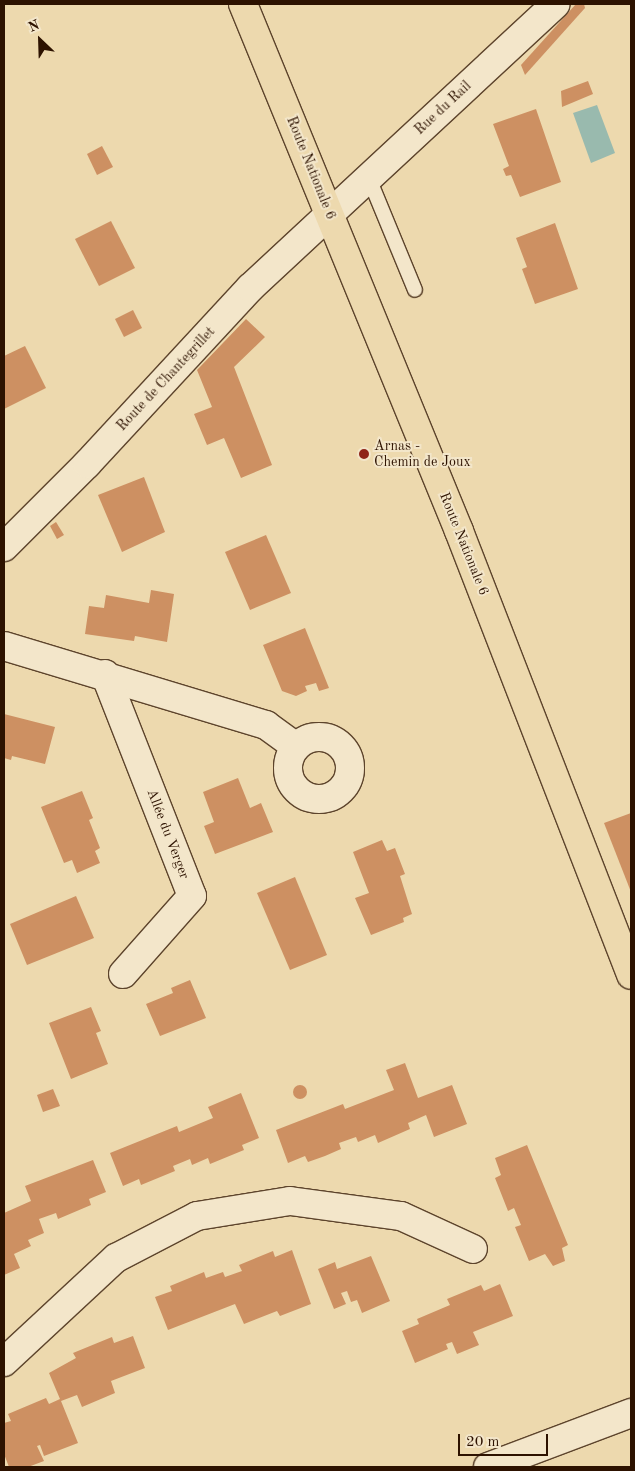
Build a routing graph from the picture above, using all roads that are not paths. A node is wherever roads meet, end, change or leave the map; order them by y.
1 (244, 4) edge
2 (556, 4) edge
3 (368, 176) junction
4 (329, 213) junction
5 (415, 290) dead end
6 (4, 547) edge
7 (4, 646) edge
8 (105, 674) junction
9 (296, 747) dead end
10 (123, 974) dead end
11 (631, 976) edge
12 (473, 1249) dead end
13 (4, 1362) edge
14 (631, 1413) edge
15 (488, 1467) edge

1 - 4 main road, Route Nationale 6
2 - 3 street, Rue du Rail
3 - 4 street, Rue du Rail
3 - 5 lane
4 - 6 street, Route de Chantegrillet
4 - 11 main road, Route Nationale 6
7 - 8 street
8 - 9 street
8 - 10 street, Allée du Verger
12 - 13 street
14 - 15 street

